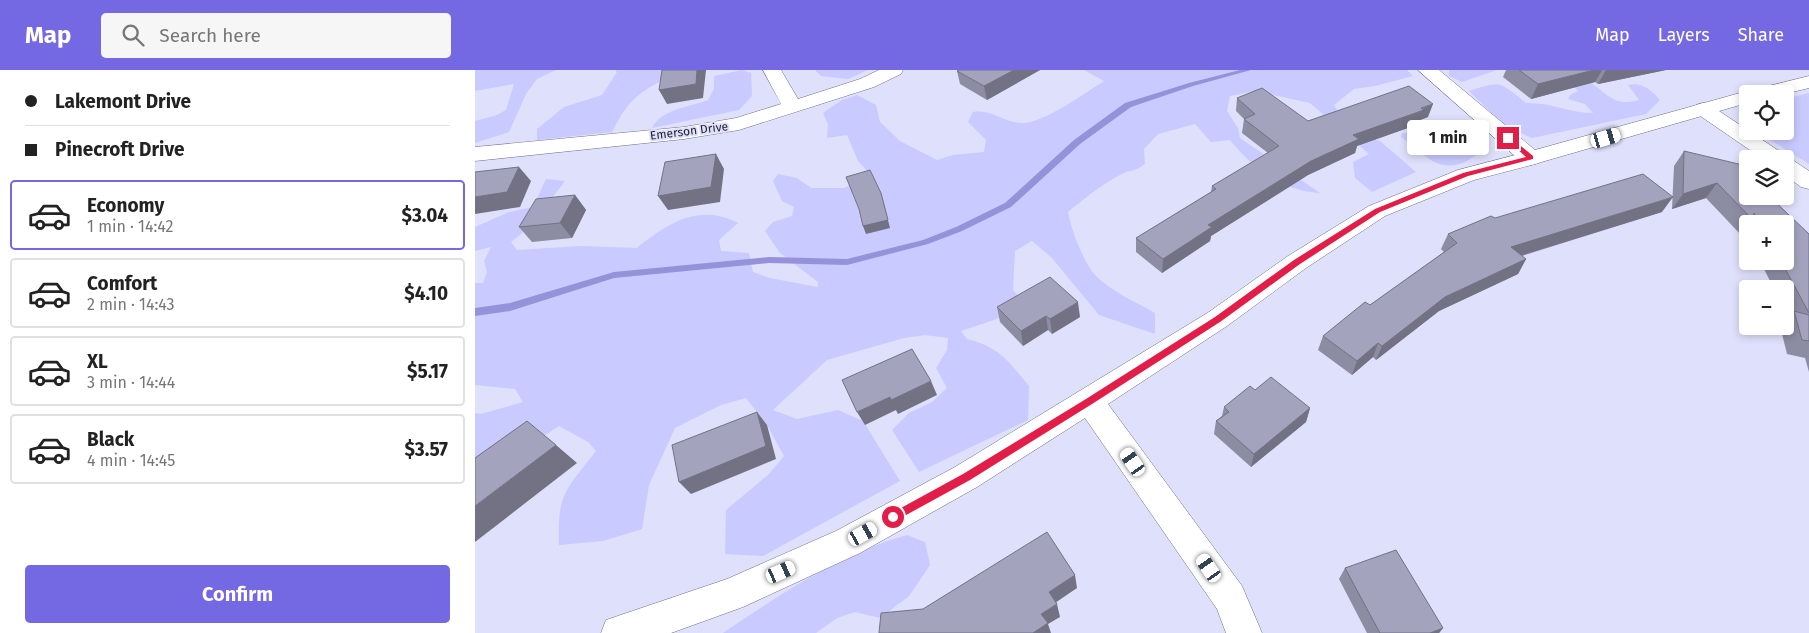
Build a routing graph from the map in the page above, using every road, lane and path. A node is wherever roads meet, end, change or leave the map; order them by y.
1 (771, 70) edge
2 (894, 70) edge
3 (1427, 70) edge
4 (1809, 82) edge
5 (1794, 86) edge
6 (1739, 99) edge
7 (793, 108) junction
8 (1703, 109) junction
9 (1764, 150) edge
10 (475, 154) edge
11 (1531, 158) junction
12 (1794, 171) edge
13 (1809, 182) edge
14 (1089, 401) junction
15 (619, 633) edge
16 (1244, 633) edge

1 - 7 street
2 - 7 street, Emerson Drive
3 - 11 street
4 - 5 street
6 - 8 street
7 - 10 street, Emerson Drive
8 - 9 street
8 - 11 street
11 - 14 street
12 - 13 street
14 - 15 street
14 - 16 street

